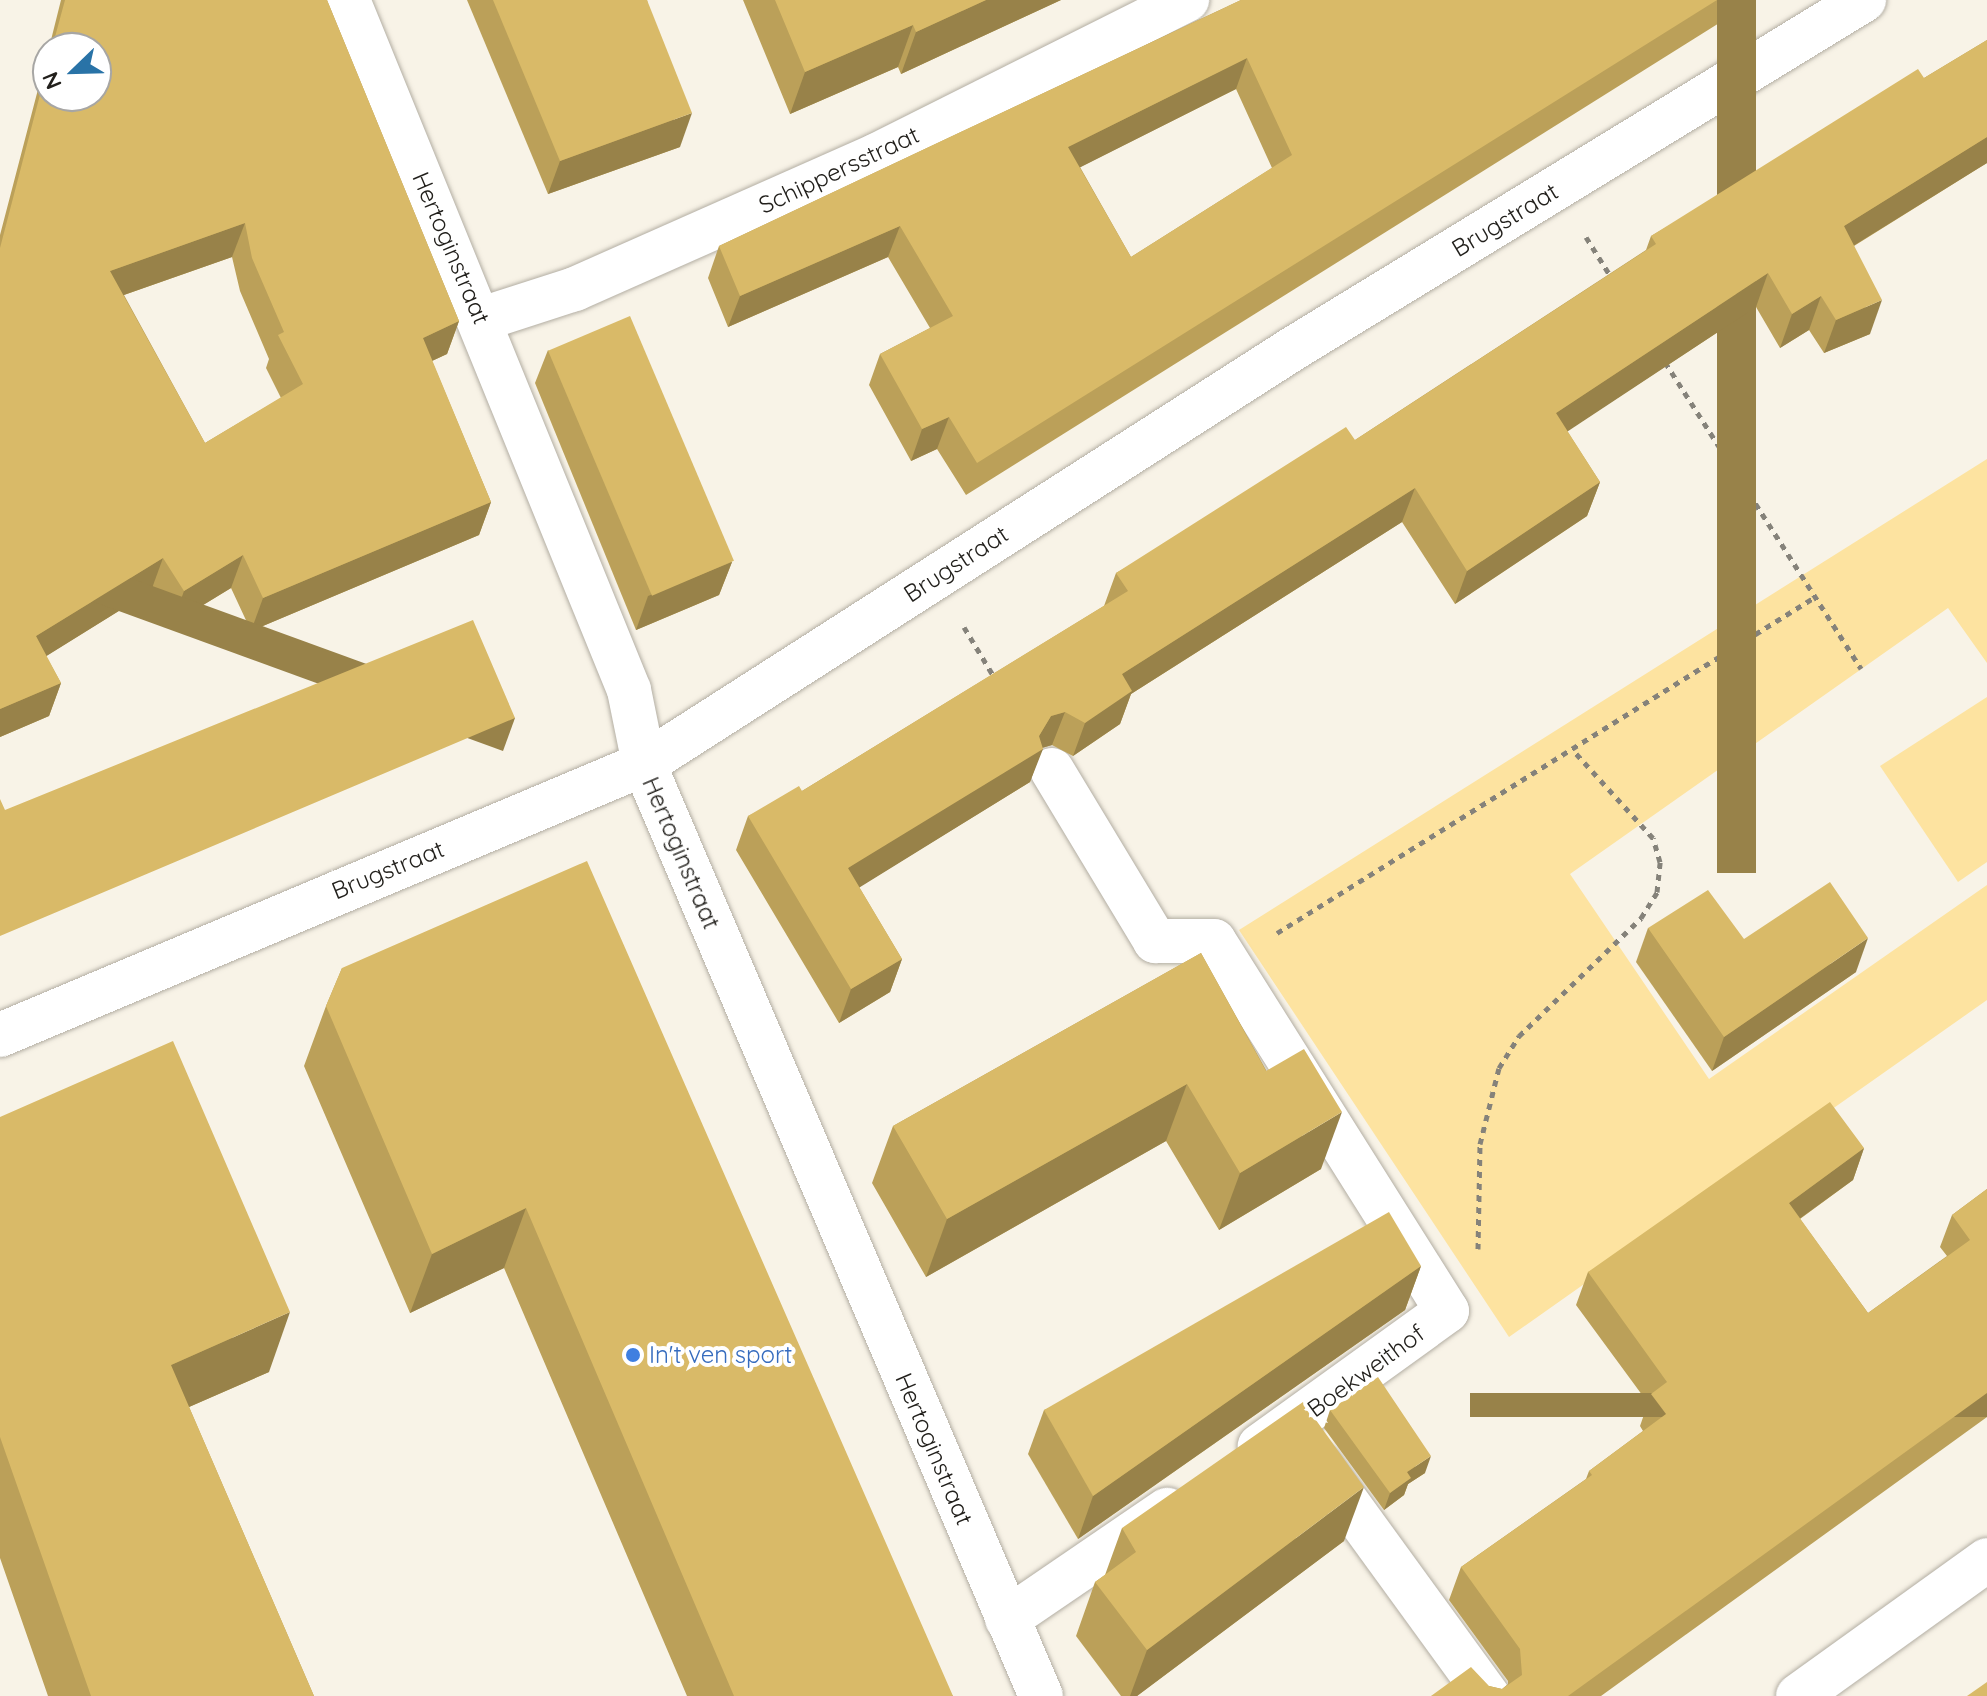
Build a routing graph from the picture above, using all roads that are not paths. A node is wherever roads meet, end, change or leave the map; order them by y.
1 (348, 0) edge
2 (1187, 0) edge
3 (1864, 0) edge
4 (482, 319) junction
5 (644, 764) junction
6 (1052, 770) dead end
7 (0, 1035) edge
8 (1286, 1428) junction
9 (1987, 1560) edge
10 (1007, 1619) junction
11 (1041, 1696) edge
12 (1488, 1696) edge
13 (1798, 1696) edge

1 - 4 street, Hertoginstraat
2 - 4 street, Schippersstraat
3 - 5 street, Brugstraat
4 - 5 street, Hertoginstraat
5 - 7 street, Brugstraat
5 - 10 street, Hertoginstraat
6 - 8 street, Boekweithof
8 - 10 street, Boekweithof
8 - 12 street
9 - 13 street
10 - 11 street, Hertoginstraat

